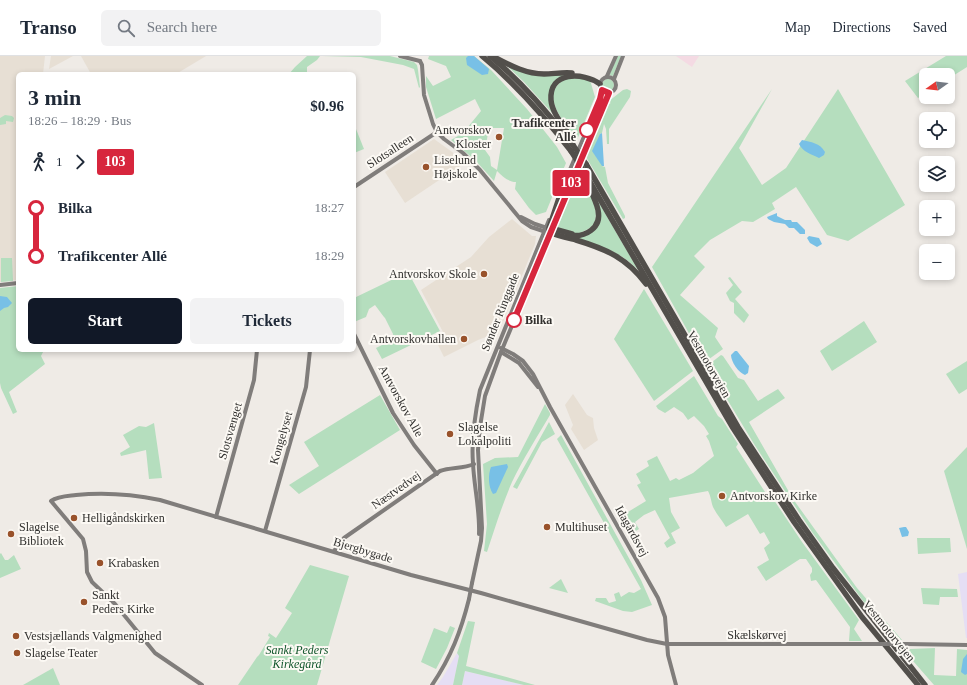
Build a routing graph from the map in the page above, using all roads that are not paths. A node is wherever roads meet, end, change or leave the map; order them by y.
1 (400, 56) edge
2 (423, 56) edge
3 (482, 56) edge
4 (490, 56) edge
5 (494, 56) edge
6 (616, 56) edge
7 (623, 56) edge
8 (420, 61) junction
9 (614, 79) junction
10 (603, 80) junction
11 (602, 90) junction
12 (609, 93) junction
13 (437, 132) junction
14 (572, 148) junction
15 (584, 167) junction
16 (564, 183) joint
17 (356, 186) edge
18 (515, 213) junction
19 (548, 230) junction
20 (16, 283) edge
21 (0, 285) edge
22 (666, 312) junction
23 (356, 338) edge
24 (500, 350) junction
25 (257, 352) edge
26 (310, 352) edge
27 (478, 462) junction
28 (473, 465) junction
29 (436, 474) junction
30 (216, 516) junction
31 (265, 531) junction
32 (334, 551) junction
33 (479, 553) junction
34 (667, 644) junction
35 (967, 645) edge
36 (908, 664) junction
37 (202, 685) edge
38 (432, 685) edge
39 (676, 685) edge
40 (918, 685) edge
41 (925, 685) edge
42 (928, 685) edge

1 - 8 street
2 - 8 street
3 - 14 highway, Vestmotorvejen
4 - 14 highway, Vestmotorvejen
5 - 10 highway
6 - 10 street
7 - 9 street
8 - 13 street
9 - 10 street
9 - 12 street
10 - 11 street
10 - 14 highway
11 - 12 street
11 - 16 street
12 - 19 street, Sønder Ringgade
13 - 17 street, Slotsalleen
13 - 18 street
14 - 15 highway, Vestmotorvejen, bridge
14 - 15 highway, bridge
15 - 19 highway
15 - 22 highway, Vestmotorvejen
15 - 36 highway, Vestmotorvejen
16 - 19 highway
18 - 19 street
18 - 19 street
19 - 22 highway
19 - 24 street, Sønder Ringgade
19 - 24 street, Sønder Ringgade
20 - 21 street
22 - 40 highway, Vestmotorvejen
23 - 29 street, Antvorskov Alle
24 - 27 street, Sønder Ringgade
24 - 28 street, Sønder Ringgade
24 - 34 street, Idagårdsvej
25 - 30 street, Slotsvænget
26 - 31 street, Kongelyset
27 - 28 street, Næstvedvej
27 - 33 street, Sønder Ringgade
28 - 29 street, Næstvedvej
28 - 33 street, Sønder Ringgade
29 - 32 street, Næstvedvej
30 - 31 street, Bjergbygade
30 - 37 street, Bjergbygade
31 - 32 street, Bjergbygade
32 - 34 street, Bjergbygade
33 - 38 street, Sønder Ringgade, bridge
34 - 35 street, Skælskørvej, bridge
34 - 39 street, Idagårdsvej
36 - 41 highway, Vestmotorvejen
36 - 42 highway

